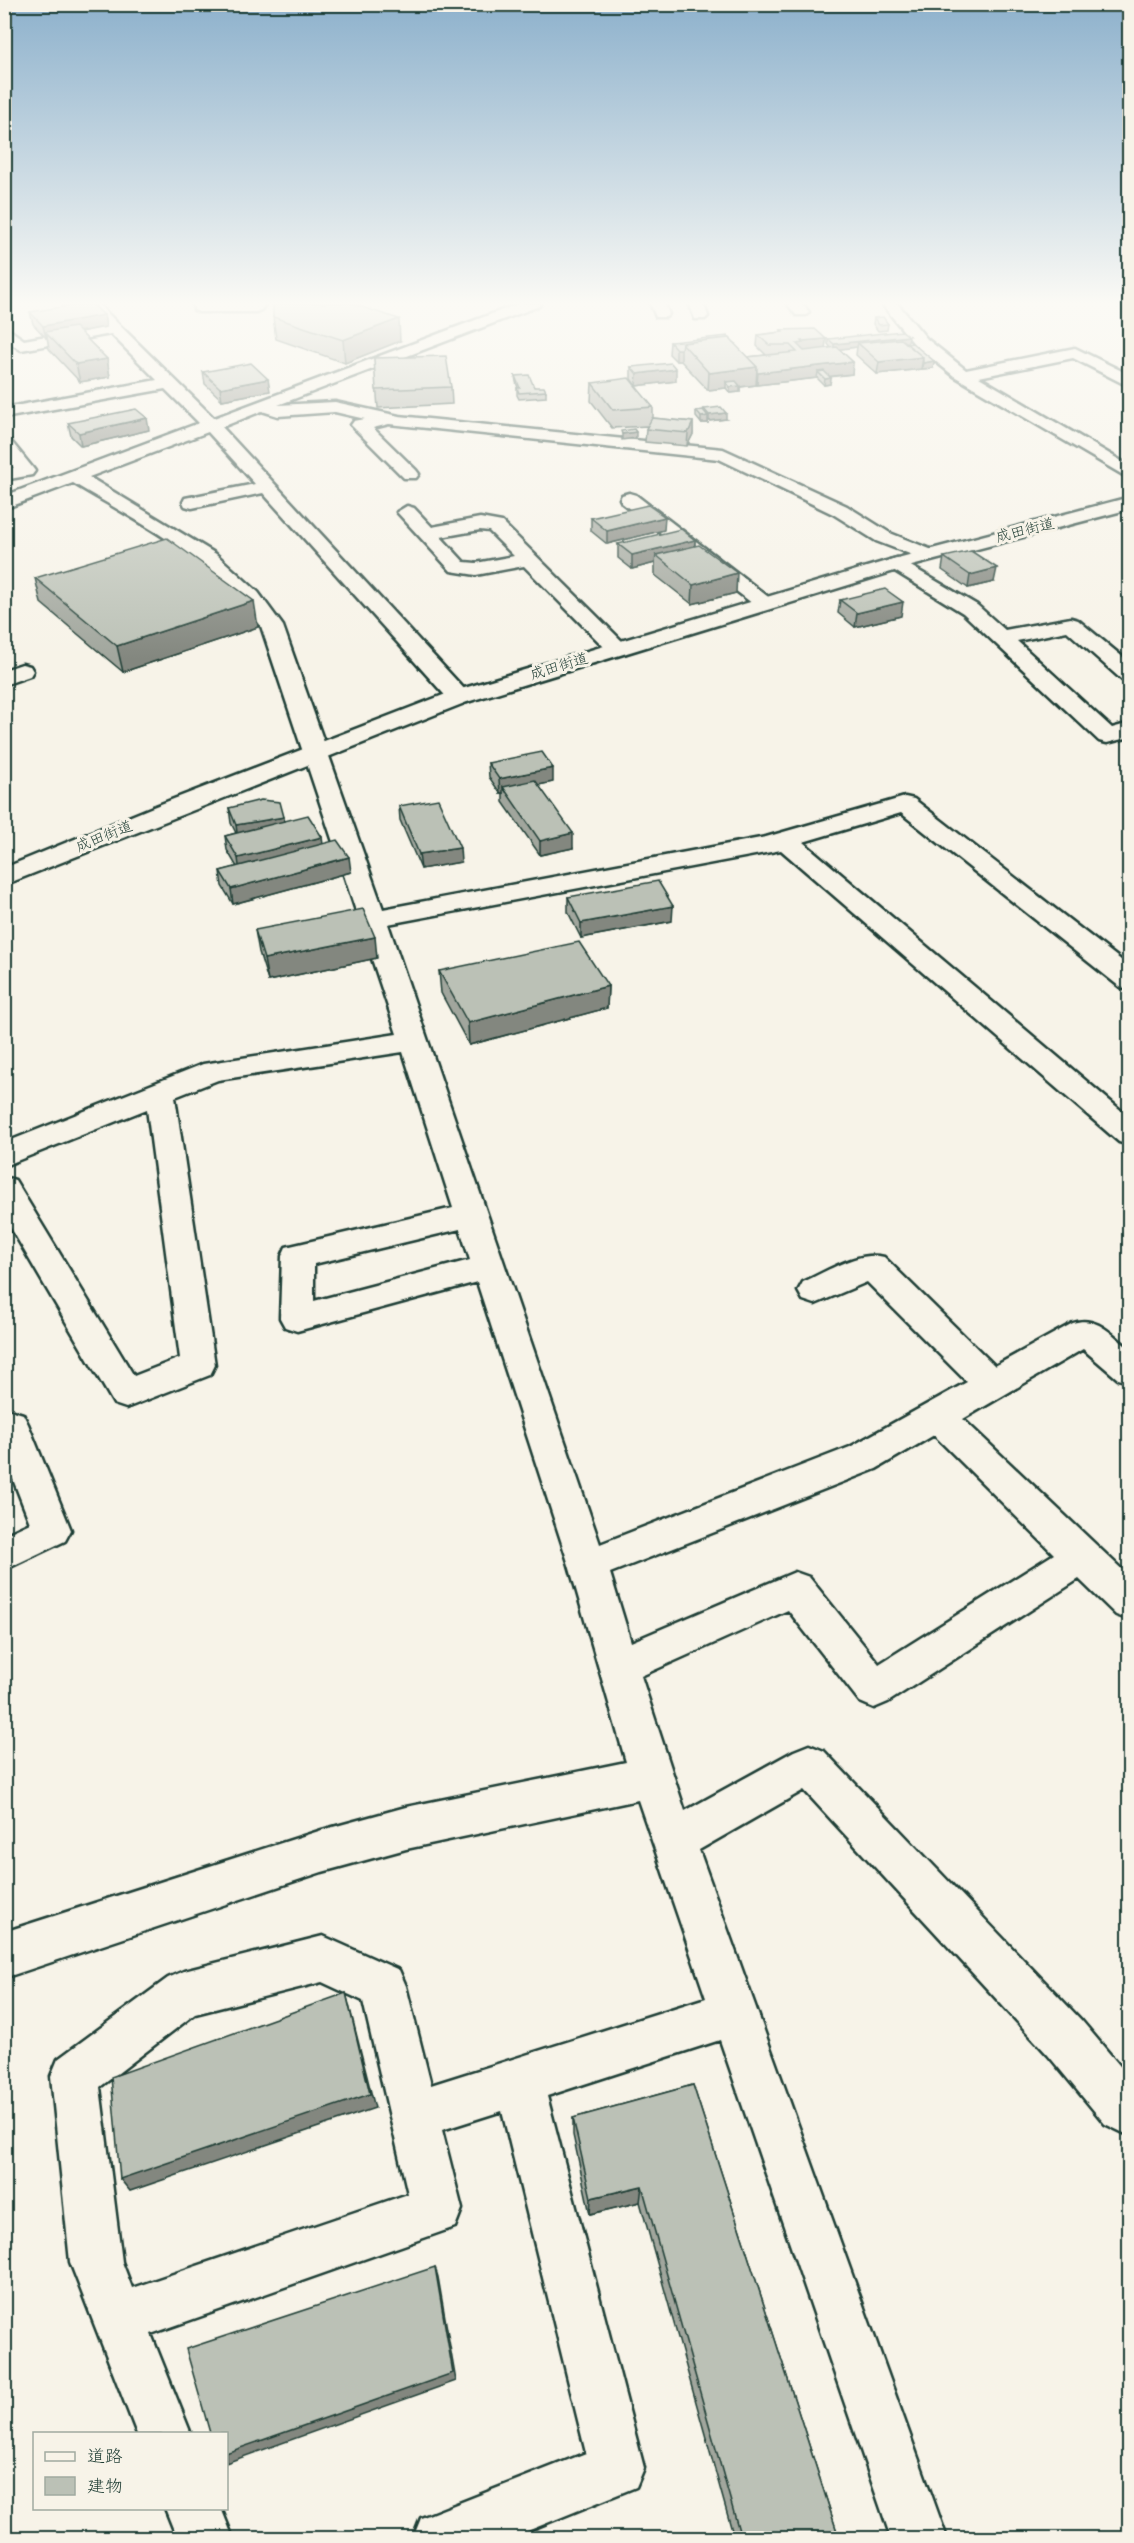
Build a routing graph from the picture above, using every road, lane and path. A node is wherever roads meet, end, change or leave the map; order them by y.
1 (208, 422) edge
2 (216, 422) edge
3 (378, 422) edge
4 (417, 422) edge
5 (557, 422) edge
6 (1042, 422) edge
7 (210, 424) junction
8 (569, 438) junction
9 (4, 444) edge
10 (410, 474) dead end
11 (1130, 474) edge
12 (4, 475) edge
13 (76, 477) junction
14 (267, 487) junction
15 (628, 499) dead end
16 (192, 502) dead end
17 (4, 503) edge
18 (1130, 503) edge
19 (407, 512) dead end
20 (428, 534) junction
21 (928, 555) junction
22 (528, 559) junction
23 (897, 564) junction
24 (764, 603) junction
25 (1002, 637) junction
26 (618, 648) junction
27 (1130, 675) edge
28 (459, 697) junction
29 (1130, 730) edge
30 (316, 752) junction
31 (786, 840) junction
32 (4, 877) edge
33 (373, 919) junction
34 (1130, 981) edge
35 (414, 1041) junction
36 (160, 1093) junction
37 (1130, 1135) edge
38 (4, 1155) edge
39 (4, 1188) edge
40 (472, 1215) junction
41 (489, 1267) junction
42 (815, 1291) dead end
43 (1130, 1369) edge
44 (992, 1385) junction
45 (937, 1416) junction
46 (4, 1426) edge
47 (4, 1554) edge
48 (1082, 1557) junction
49 (588, 1565) junction
50 (1130, 1604) edge
51 (618, 1667) junction
52 (651, 1777) junction
53 (675, 1840) junction
54 (4, 1955) edge
55 (735, 2012) junction
56 (519, 2081) junction
57 (1130, 2112) edge
58 (414, 2115) junction
59 (118, 2319) junction
60 (164, 2432) edge
61 (194, 2510) edge
62 (205, 2538) edge
63 (441, 2538) edge
64 (919, 2538) edge

1 - 7 main road
2 - 7 main road
3 - 10 main road
4 - 8 main road
5 - 8 main road
6 - 11 main road
7 - 13 main road
7 - 14 main road
8 - 21 main road
9 - 12 main road
13 - 17 main road
13 - 30 main road
14 - 16 main road
14 - 28 main road
15 - 24 main road
18 - 21 main road, 成田街道
19 - 20 main road
20 - 22 main road
20 - 22 main road
21 - 23 main road, 成田街道
22 - 26 main road
23 - 24 main road, 成田街道
23 - 25 main road
24 - 26 main road, 成田街道
25 - 27 main road
25 - 29 main road
26 - 28 main road, 成田街道
28 - 30 main road, 成田街道
30 - 32 main road, 成田街道
30 - 33 main road
31 - 33 main road
31 - 34 main road
31 - 37 main road
33 - 35 main road
35 - 36 main road
35 - 40 main road
36 - 38 main road
36 - 39 main road
40 - 41 main road
40 - 41 main road
41 - 49 main road
42 - 44 main road
43 - 44 main road
44 - 45 main road
45 - 48 main road
45 - 49 main road
46 - 47 main road
48 - 50 main road
48 - 51 main road
49 - 51 main road
51 - 52 main road
52 - 53 main road
52 - 54 main road
53 - 55 main road
53 - 57 main road
55 - 56 main road
55 - 64 main road
56 - 58 main road
56 - 63 main road
58 - 59 main road
58 - 59 main road
59 - 60 main road
61 - 62 main road

